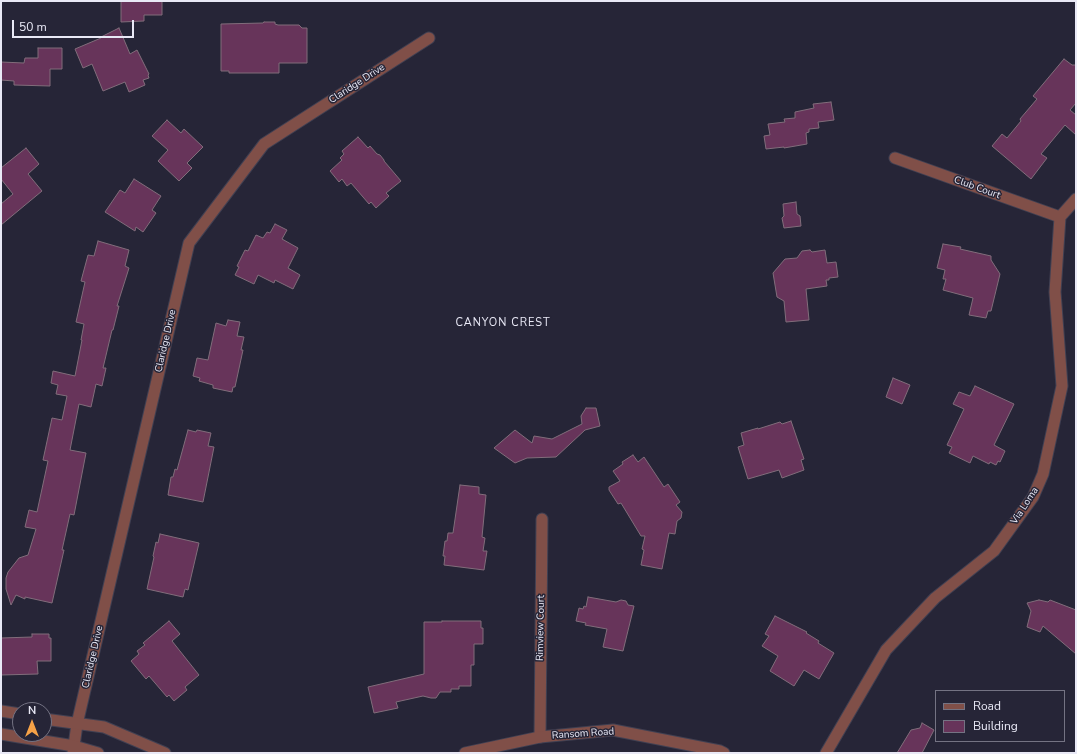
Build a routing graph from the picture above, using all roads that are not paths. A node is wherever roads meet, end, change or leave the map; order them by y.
1 (429, 38) dead end
2 (895, 158) dead end
3 (1076, 199) edge
4 (1060, 217) junction
5 (542, 519) dead end
6 (1, 711) edge
7 (12, 713) edge
8 (52, 720) edge
9 (77, 724) junction
10 (1, 734) edge
11 (540, 737) junction
12 (74, 749) edge
13 (98, 753) edge
14 (165, 753) edge
15 (465, 753) edge
16 (724, 753) edge
17 (826, 753) edge

1 - 9 street, Claridge Drive
2 - 4 street, Club Court
3 - 4 street
4 - 17 street, Via Loma
5 - 11 street, Rimview Court
6 - 7 street
8 - 9 street
9 - 12 street, Claridge Drive
9 - 14 street
10 - 12 street
11 - 15 street, Ransom Road
11 - 16 street, Ransom Road
12 - 13 street

